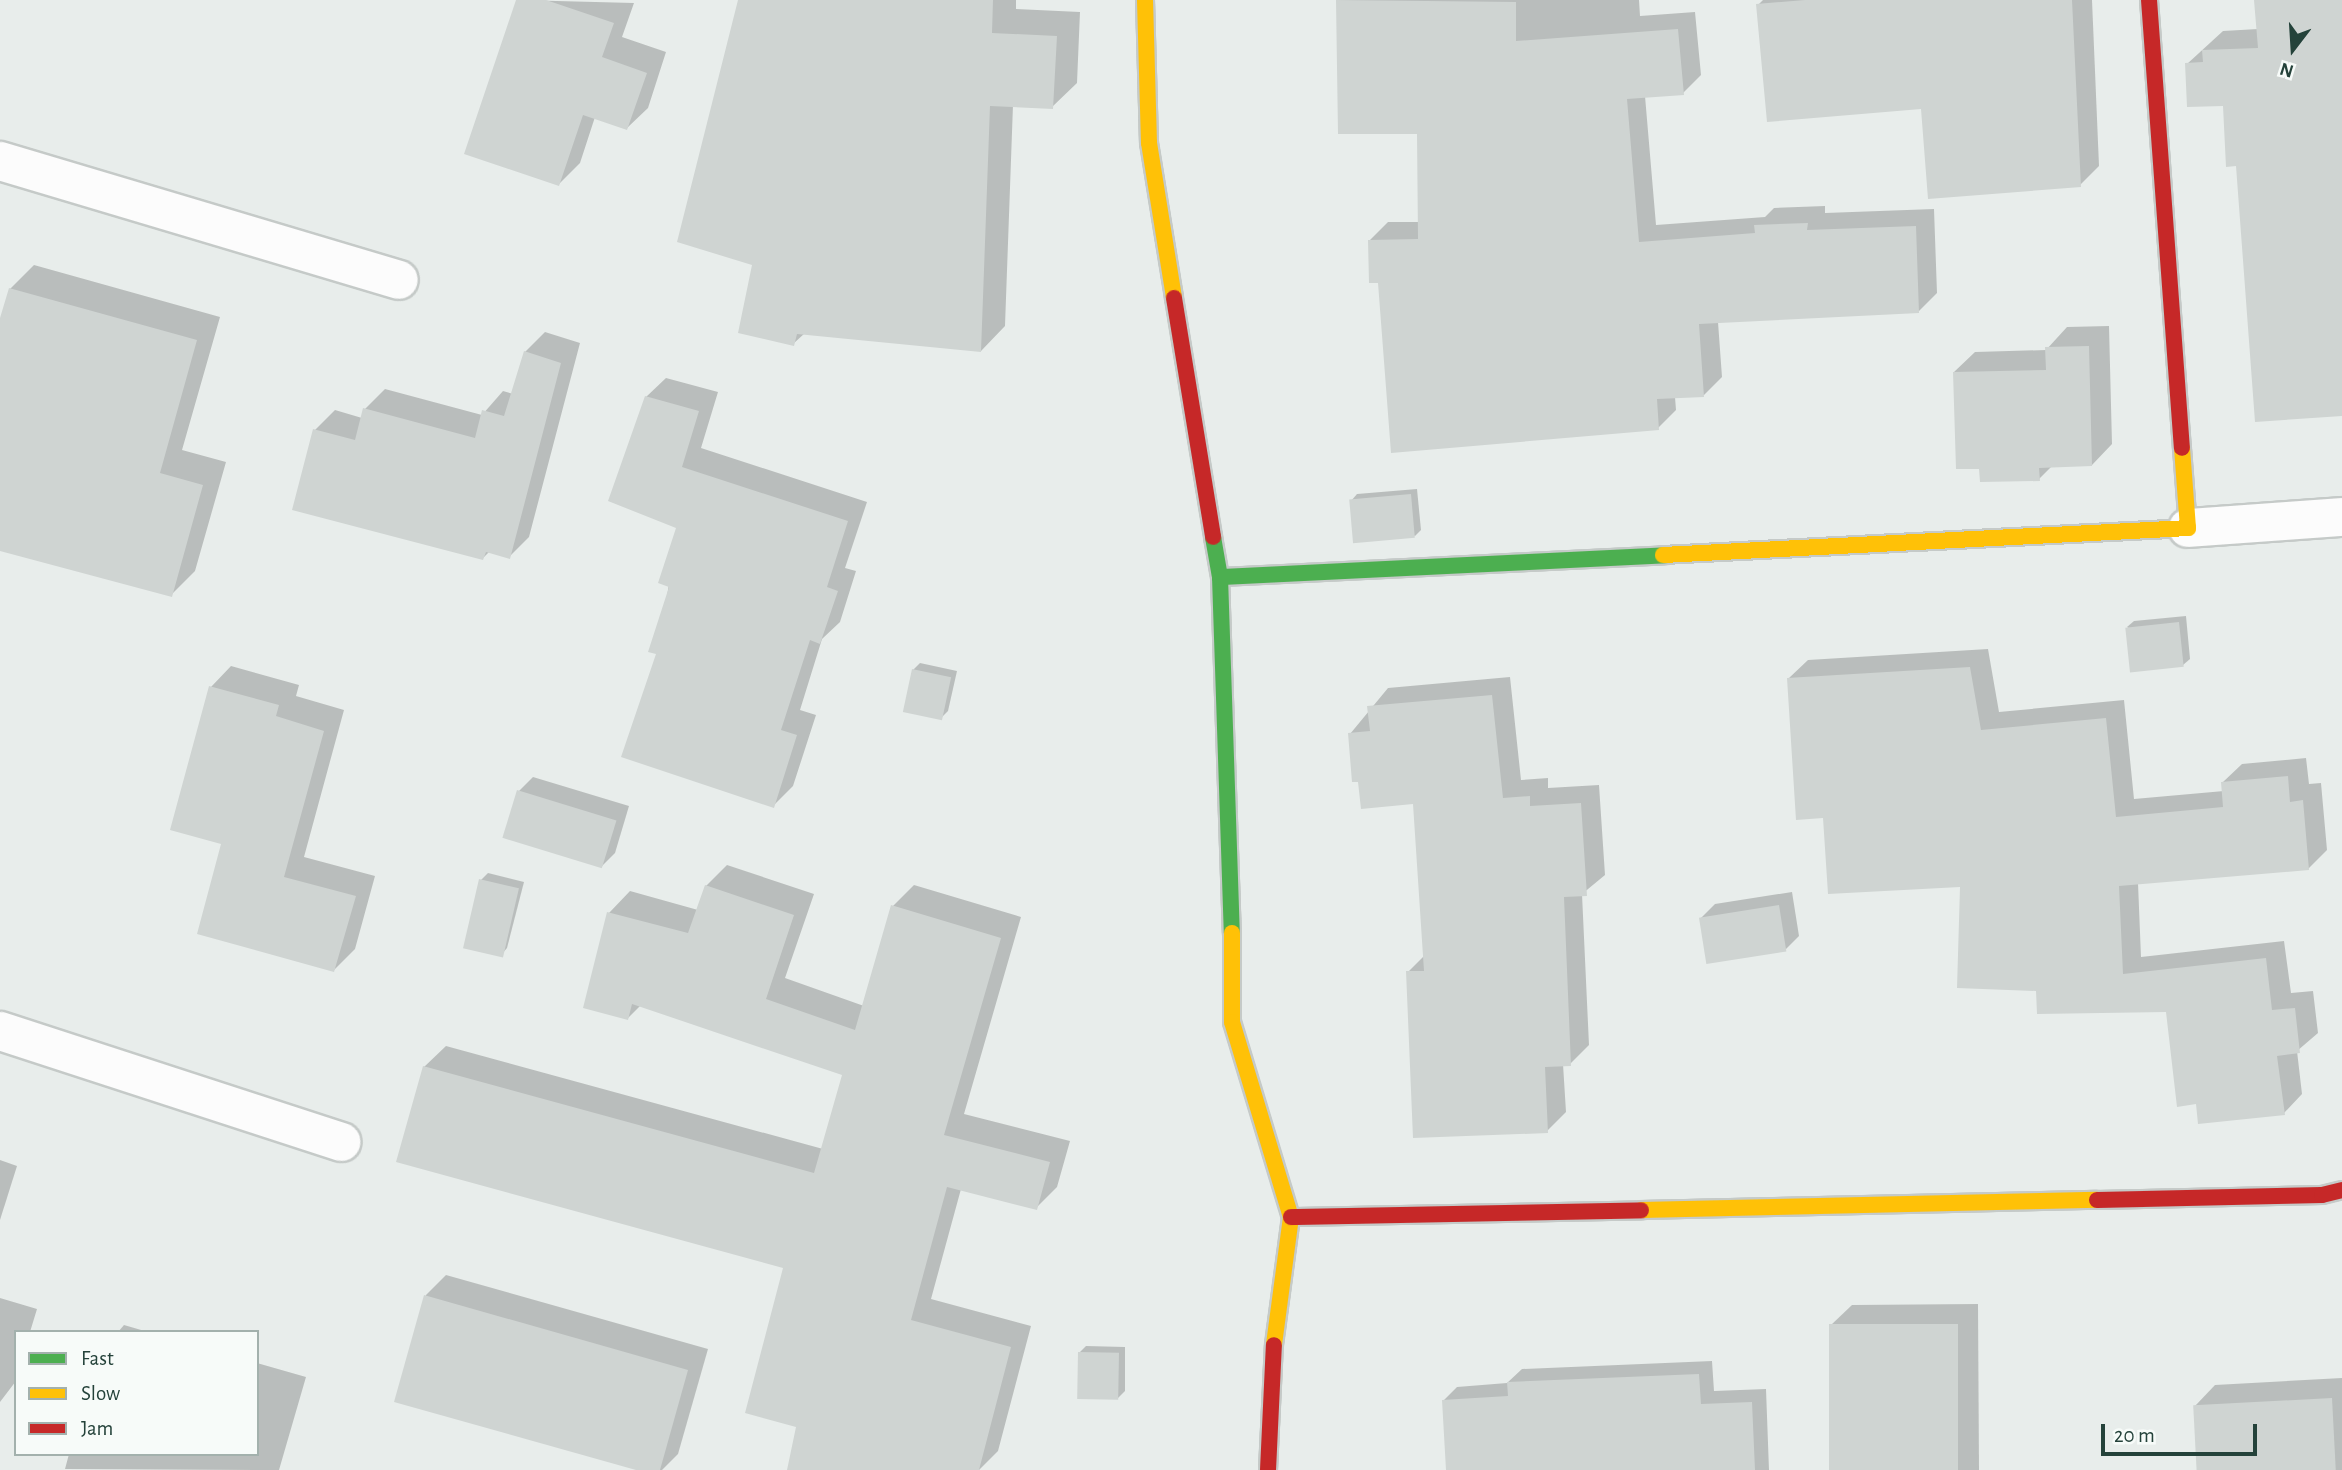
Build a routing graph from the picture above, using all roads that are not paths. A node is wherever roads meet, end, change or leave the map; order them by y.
1 (1145, 0) edge
2 (2149, 0) edge
3 (0, 161) edge
4 (399, 280) dead end
5 (2342, 517) edge
6 (2188, 528) junction
7 (1220, 577) junction
8 (0, 1031) edge
9 (341, 1142) dead end
10 (2342, 1190) edge
11 (1291, 1217) junction
12 (1268, 1470) edge

1 - 7 street
2 - 6 street
3 - 4 street
5 - 6 street
6 - 7 street
7 - 11 street
8 - 9 street
10 - 11 street
11 - 12 street

